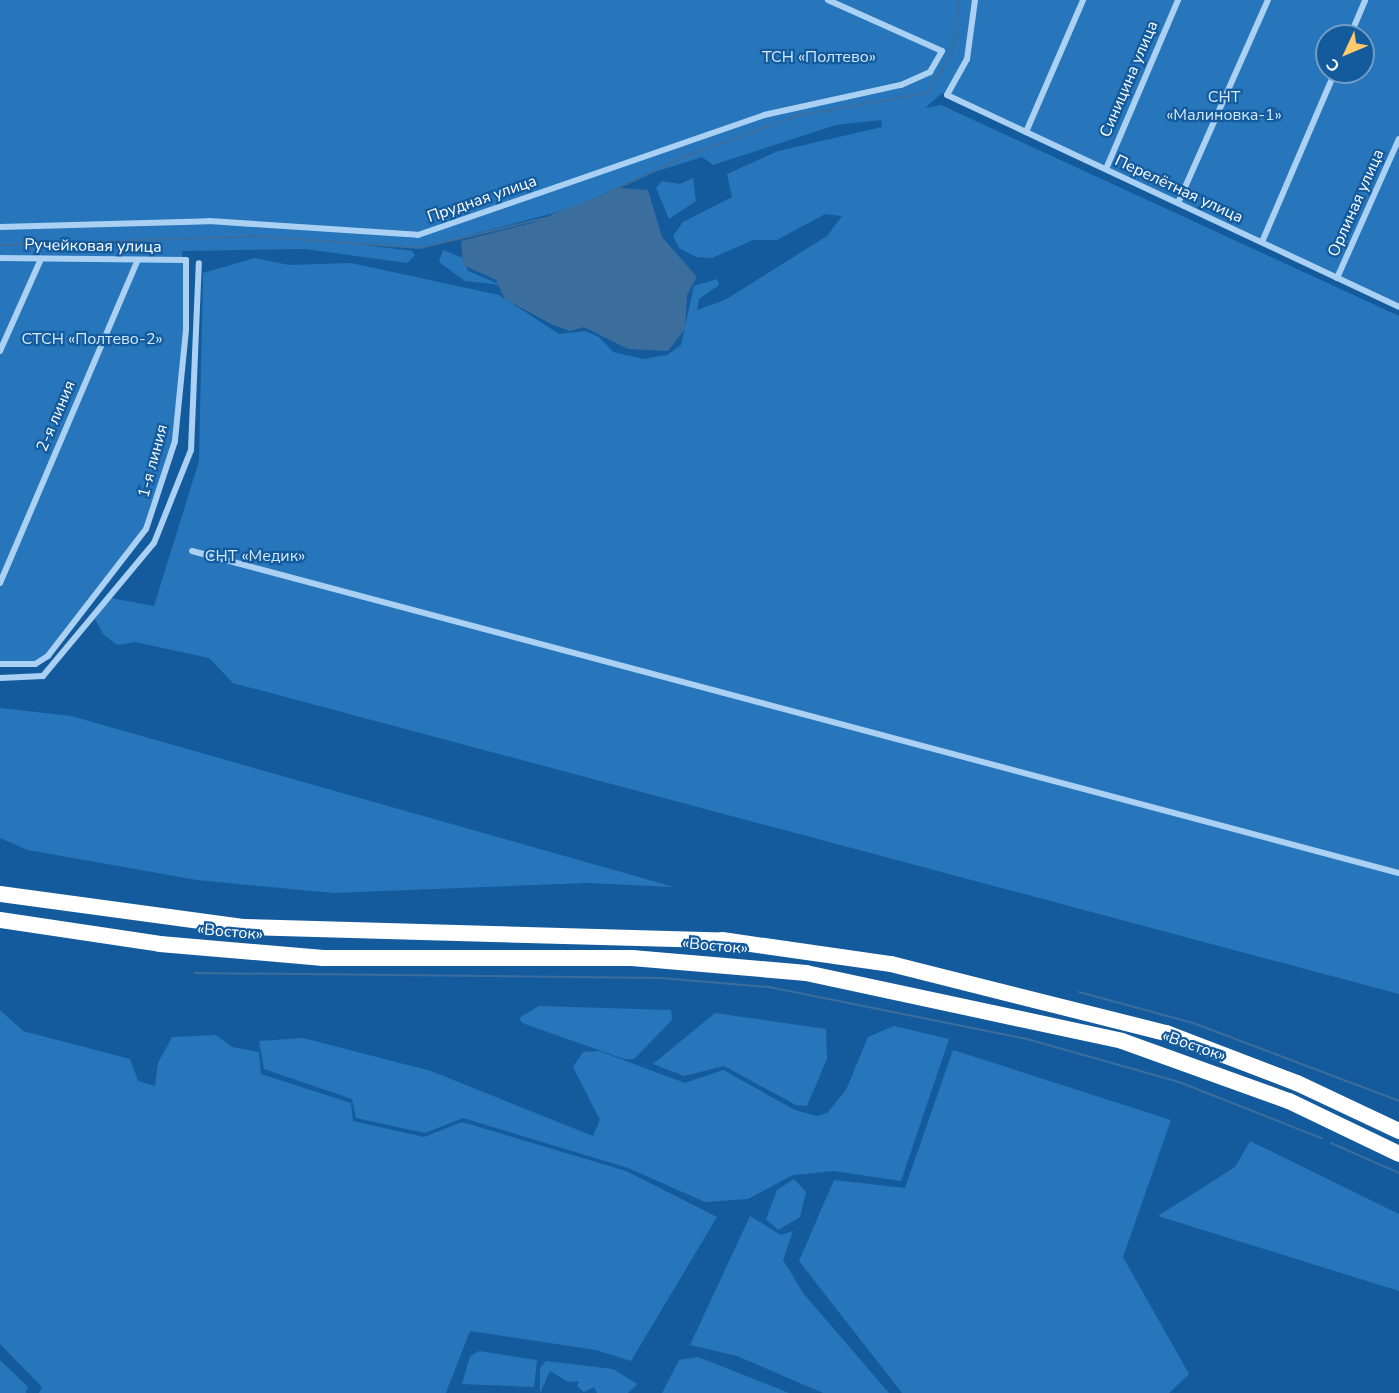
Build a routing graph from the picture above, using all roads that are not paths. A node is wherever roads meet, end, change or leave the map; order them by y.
1 (828, 0) edge
2 (975, 0) edge
3 (1083, 0) edge
4 (1178, 0) edge
5 (1268, 0) edge
6 (1365, 0) edge
7 (1355, 24) edge
8 (1330, 84) edge
9 (1026, 132) junction
10 (1399, 139) edge
11 (1106, 169) junction
12 (1178, 203) junction
13 (0, 227) edge
14 (1262, 242) junction
15 (0, 258) edge
16 (41, 259) junction
17 (138, 260) junction
18 (186, 260) joint
19 (199, 263) dead end
20 (1337, 278) junction
21 (1399, 307) edge
22 (0, 351) edge
23 (192, 551) dead end
24 (0, 583) edge
25 (0, 664) edge
26 (0, 678) edge
27 (1399, 873) edge
28 (0, 894) edge
29 (0, 920) edge
30 (1399, 1131) edge
31 (1399, 1154) edge

1 - 13 street, Прудная улица
2 - 9 street, Перелётная улица
3 - 9 street
4 - 11 street, Синицина улица
5 - 12 street
6 - 7 street
8 - 14 street
9 - 11 street, Перелётная улица
10 - 20 street, Орлиная улица
11 - 12 street, Перелётная улица
12 - 14 street, Перелётная улица
14 - 20 street, Перелётная улица
15 - 16 street, Ручейковая улица
16 - 17 street, Ручейковая улица
16 - 22 street
17 - 18 street, Ручейковая улица
17 - 24 street, 2-я линия
18 - 25 street, 1-я линия
19 - 26 street
20 - 21 street, Перелётная улица
23 - 27 street
28 - 30 highway, «Восток»
29 - 31 highway, «Восток»

